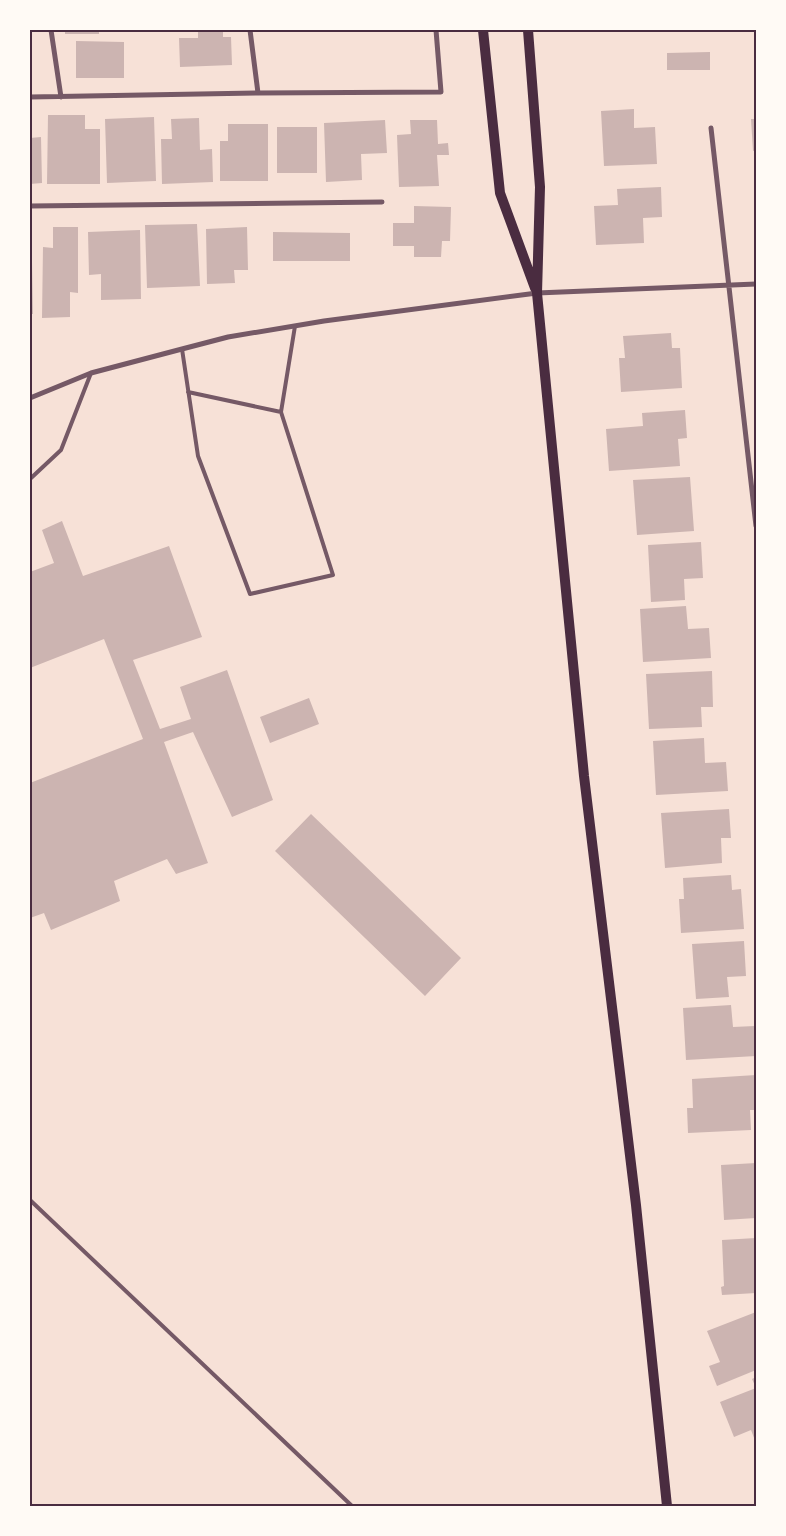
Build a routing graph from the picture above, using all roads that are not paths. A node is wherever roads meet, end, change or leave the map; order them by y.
1 (51, 30) edge
2 (250, 30) edge
3 (436, 30) edge
4 (483, 30) edge
5 (528, 30) edge
6 (258, 93) junction
7 (61, 97) junction
8 (30, 98) edge
9 (711, 128) dead end
10 (382, 202) dead end
11 (30, 206) edge
12 (756, 284) edge
13 (729, 285) junction
14 (537, 294) junction
15 (295, 326) junction
16 (182, 349) junction
17 (91, 373) junction
18 (188, 392) junction
19 (30, 398) edge
20 (282, 412) junction
21 (30, 479) edge
22 (756, 526) edge
23 (30, 1200) edge
24 (352, 1506) edge
25 (667, 1506) edge

1 - 7 street
2 - 6 street
3 - 6 street
4 - 14 main road
5 - 14 main road
6 - 7 street
7 - 8 street
9 - 13 street
10 - 11 street
12 - 13 street
13 - 14 street
13 - 22 street
14 - 15 street
14 - 25 main road
15 - 16 street
15 - 20 lane
16 - 17 street
16 - 18 lane
17 - 19 street
17 - 21 lane
18 - 20 lane
18 - 20 lane
23 - 24 lane

